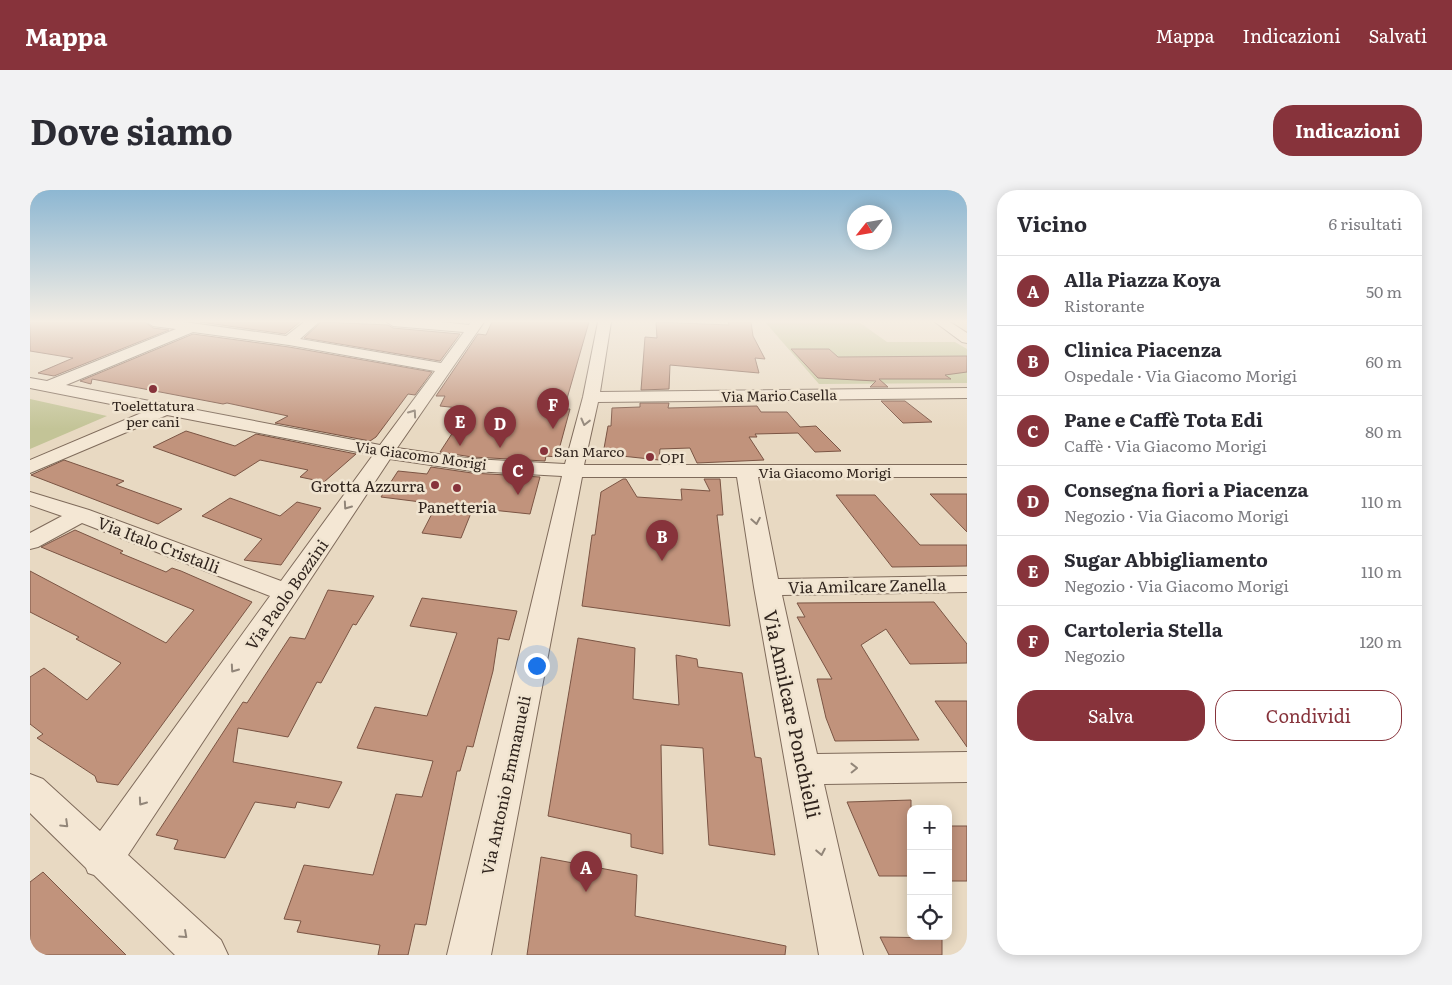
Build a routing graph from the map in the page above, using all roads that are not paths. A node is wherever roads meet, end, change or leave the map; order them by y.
1 (118, 358) edge
2 (383, 358) edge
3 (452, 358) edge
4 (598, 358) edge
5 (445, 368) junction
6 (30, 383) edge
7 (50, 386) junction
8 (967, 393) edge
9 (591, 397) junction
10 (163, 410) junction
11 (385, 452) junction
12 (30, 467) edge
13 (573, 471) junction
14 (967, 471) edge
15 (747, 473) junction
16 (30, 498) edge
17 (81, 515) junction
18 (30, 542) edge
19 (967, 584) edge
20 (767, 587) junction
21 (287, 593) junction
22 (967, 767) edge
23 (805, 769) junction
24 (30, 790) edge
25 (102, 860) junction
26 (206, 955) edge
27 (470, 955) edge
28 (841, 955) edge

1 - 7 street
2 - 5 street
3 - 5 street, Via Paolo Bozzini
4 - 9 street, Via Antonio Emmanueli
11 -> 5 street, Via Paolo Bozzini
6 - 7 street, Via Giacomo Morigi
7 - 10 street, Via Giacomo Morigi
8 - 9 street, Via Mario Casella
9 -> 13 street, Via Antonio Emmanueli
10 - 11 street, Via Giacomo Morigi
10 - 12 street
11 - 13 street, Via Giacomo Morigi
11 -> 21 street, Via Paolo Bozzini
13 - 15 street, Via Giacomo Morigi
13 - 27 street, Via Antonio Emmanueli
14 - 15 street, Via Giacomo Morigi
15 -> 20 street, Via Amilcare Ponchielli
16 - 17 street, Via Italo Cristalli
17 - 18 street
17 - 21 street, Via Italo Cristalli
19 - 20 street, Via Amilcare Zanella
20 - 23 street, Via Amilcare Ponchielli
21 -> 25 street, Via Paolo Bozzini
23 -> 22 street
23 -> 28 street, Via Amilcare Ponchielli
24 -> 25 street
25 -> 26 street

